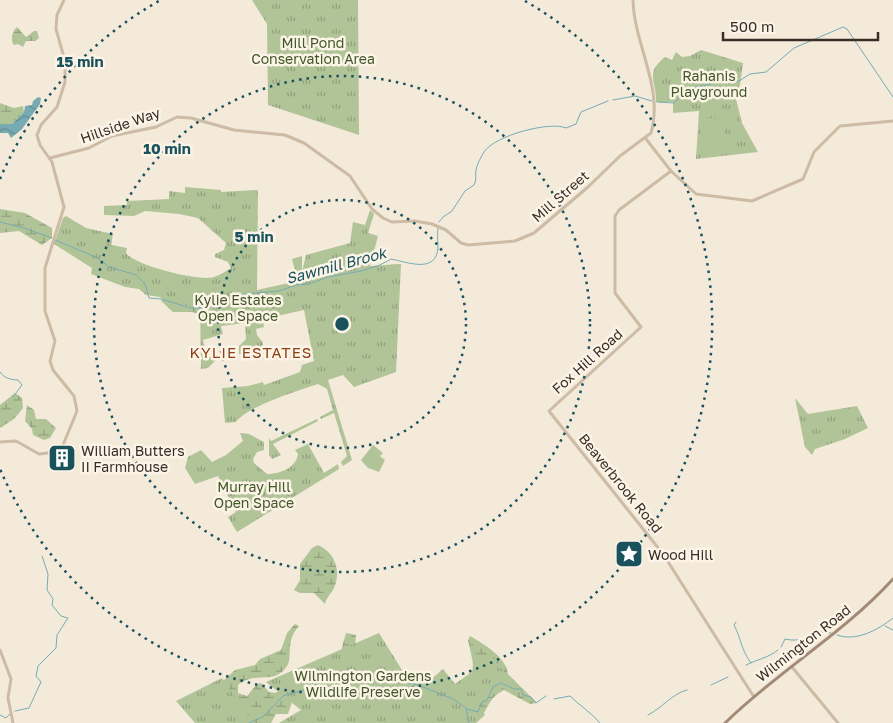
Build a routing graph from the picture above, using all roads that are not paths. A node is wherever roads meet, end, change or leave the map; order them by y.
1 (64, 0) edge
2 (633, 0) edge
3 (893, 121) edge
4 (255, 132) joint
5 (646, 138) junction
6 (50, 158) junction
7 (671, 172) junction
8 (549, 411) joint
9 (0, 442) edge
10 (893, 579) edge
11 (0, 650) edge
12 (792, 667) junction
13 (754, 697) junction
14 (13, 723) edge
15 (725, 723) edge
16 (838, 723) edge

1 - 6 street
2 - 5 street
3 - 7 street
4 - 5 street, Mill Street
4 - 6 street, Hillside Way
5 - 7 street
6 - 9 street
7 - 8 street, Fox Hill Road
8 - 13 street, Beaverbrook Road
10 - 12 main road, Wilmington Road
11 - 14 street
12 - 13 main road, Wilmington Road
12 - 16 street
13 - 15 main road, Wilmington Road

